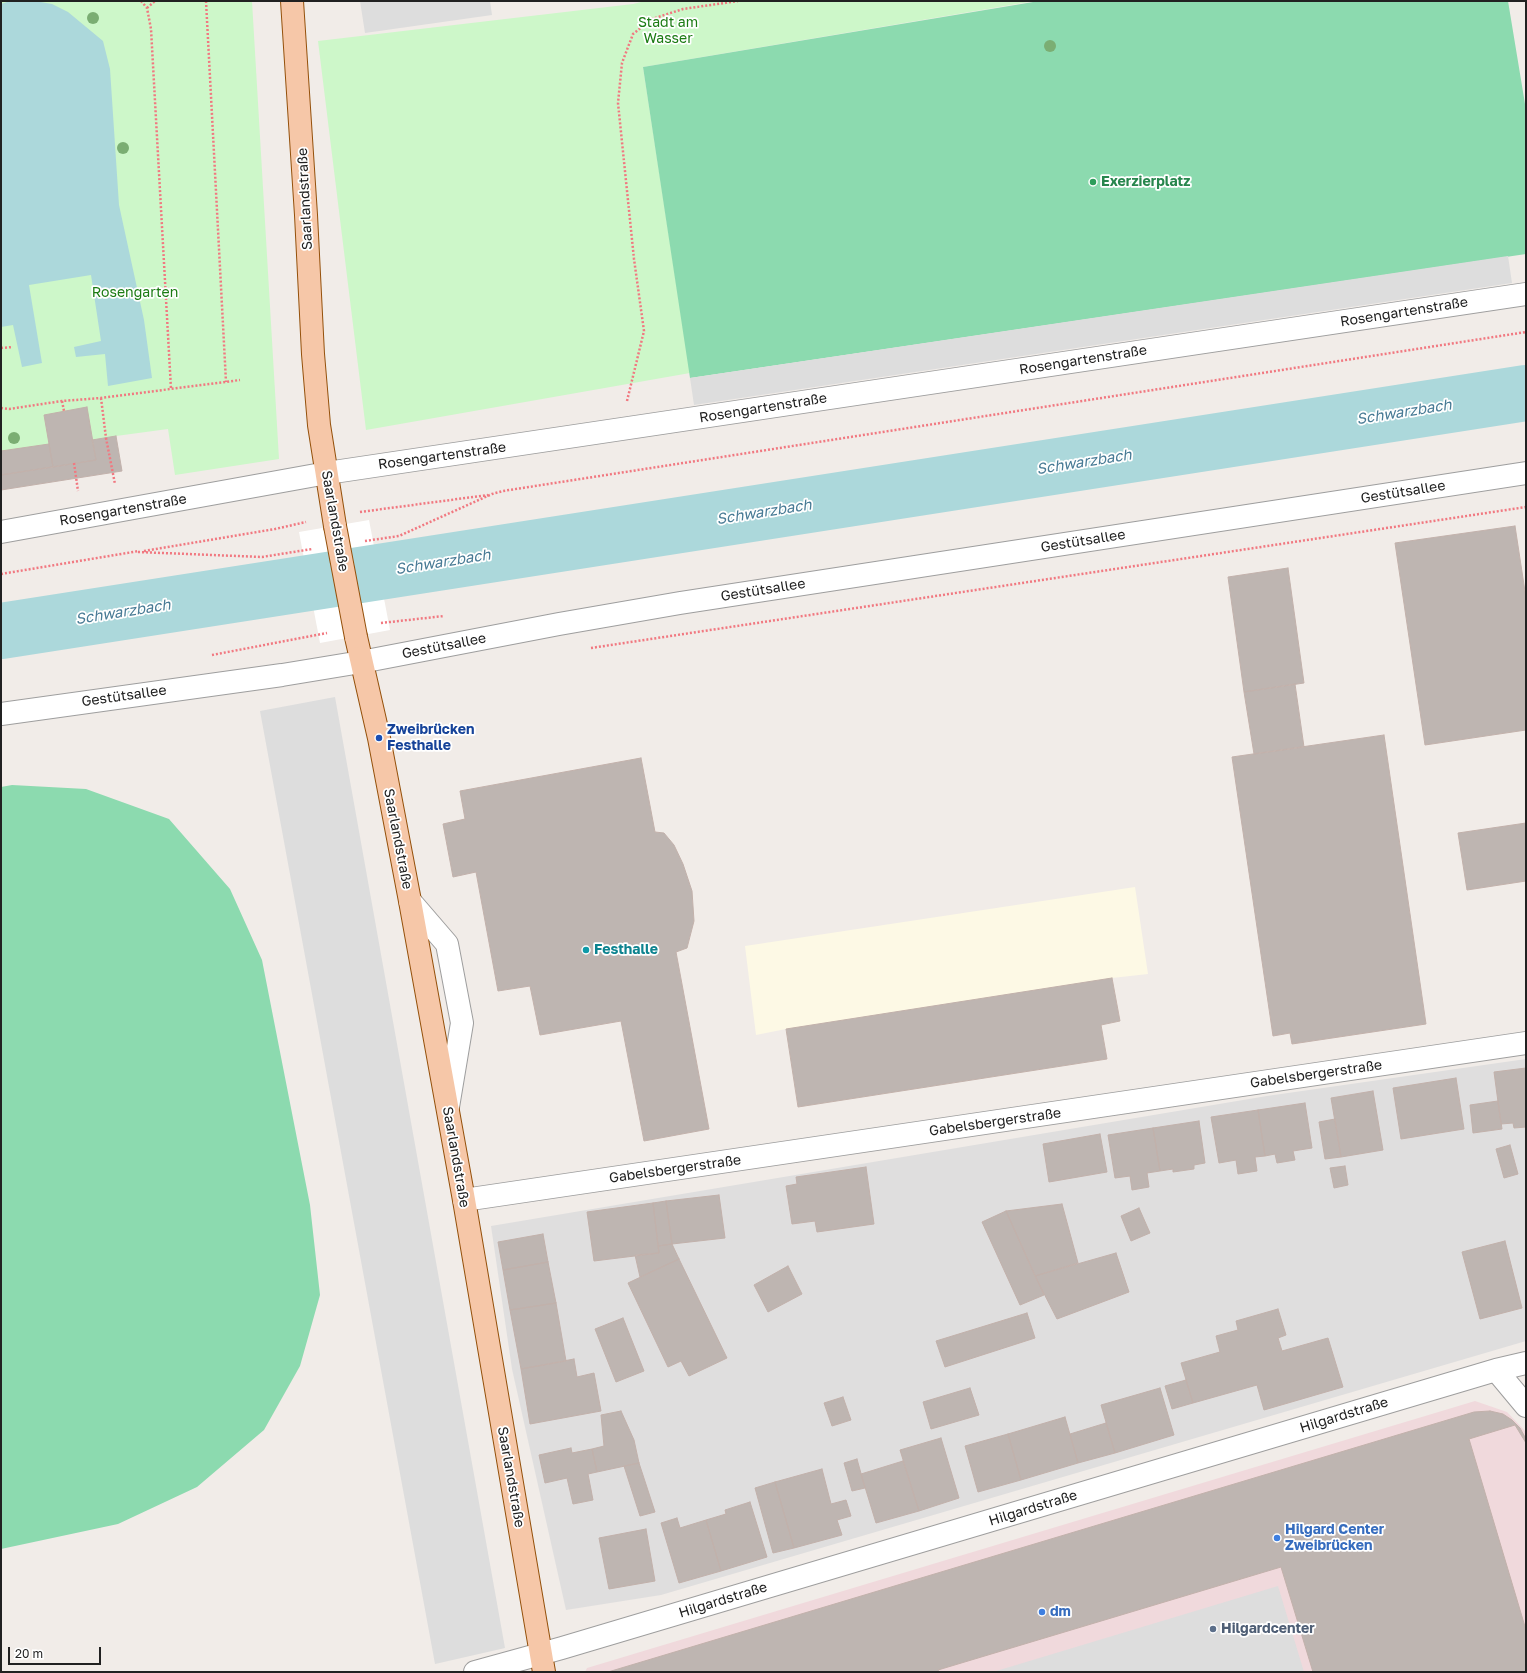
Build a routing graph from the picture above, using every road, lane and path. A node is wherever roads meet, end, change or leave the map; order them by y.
1 (141, 1) edge
2 (155, 1) edge
3 (206, 1) edge
4 (292, 1) edge
5 (738, 1) edge
6 (147, 8) junction
7 (1526, 294) edge
8 (1526, 332) edge
9 (13, 347) dead end
10 (1, 348) edge
11 (240, 380) dead end
12 (226, 382) junction
13 (171, 389) junction
14 (101, 398) junction
15 (62, 401) junction
16 (1, 408) edge
17 (64, 411) dead end
18 (618, 430) junction
19 (326, 473) junction
20 (1526, 473) edge
21 (1526, 507) edge
22 (120, 510) junction
23 (335, 521) junction
24 (1, 532) edge
25 (1, 574) edge
26 (586, 649) dead end
27 (361, 662) junction
28 (1, 714) edge
29 (410, 901) junction
30 (1526, 1043) edge
31 (448, 1111) junction
32 (464, 1200) junction
33 (1526, 1363) edge
34 (1496, 1370) junction
35 (1526, 1406) edge
36 (543, 1663) edge
37 (475, 1672) edge

1 - 6 path
2 - 6 path
3 - 12 path
4 - 19 main road, Saarlandstraße
5 - 18 path
6 - 13 path
7 - 18 street, Rosengartenstraße
8 - 23 path
9 - 10 path
11 - 12 path
12 - 13 path
13 - 14 path
14 - 15 path
14 - 22 path
15 - 16 path
15 - 17 path
18 - 19 street, Rosengartenstraße
19 - 22 street, Rosengartenstraße
19 - 23 main road, Saarlandstraße
20 - 27 street, Gestütsallee
21 - 26 path
22 - 24 street, Rosengartenstraße
23 - 25 path
23 - 27 main road, Saarlandstraße, bridge
27 - 28 street, Gestütsallee
27 - 29 main road, Saarlandstraße
29 - 31 main road, Saarlandstraße
29 - 31 street
30 - 32 street, Gabelsbergerstraße
31 - 32 main road, Saarlandstraße
32 - 36 main road, Saarlandstraße
33 - 34 street, Hilgardstraße
34 - 35 street
34 - 36 street, Hilgardstraße
36 - 37 street, Hilgardstraße

